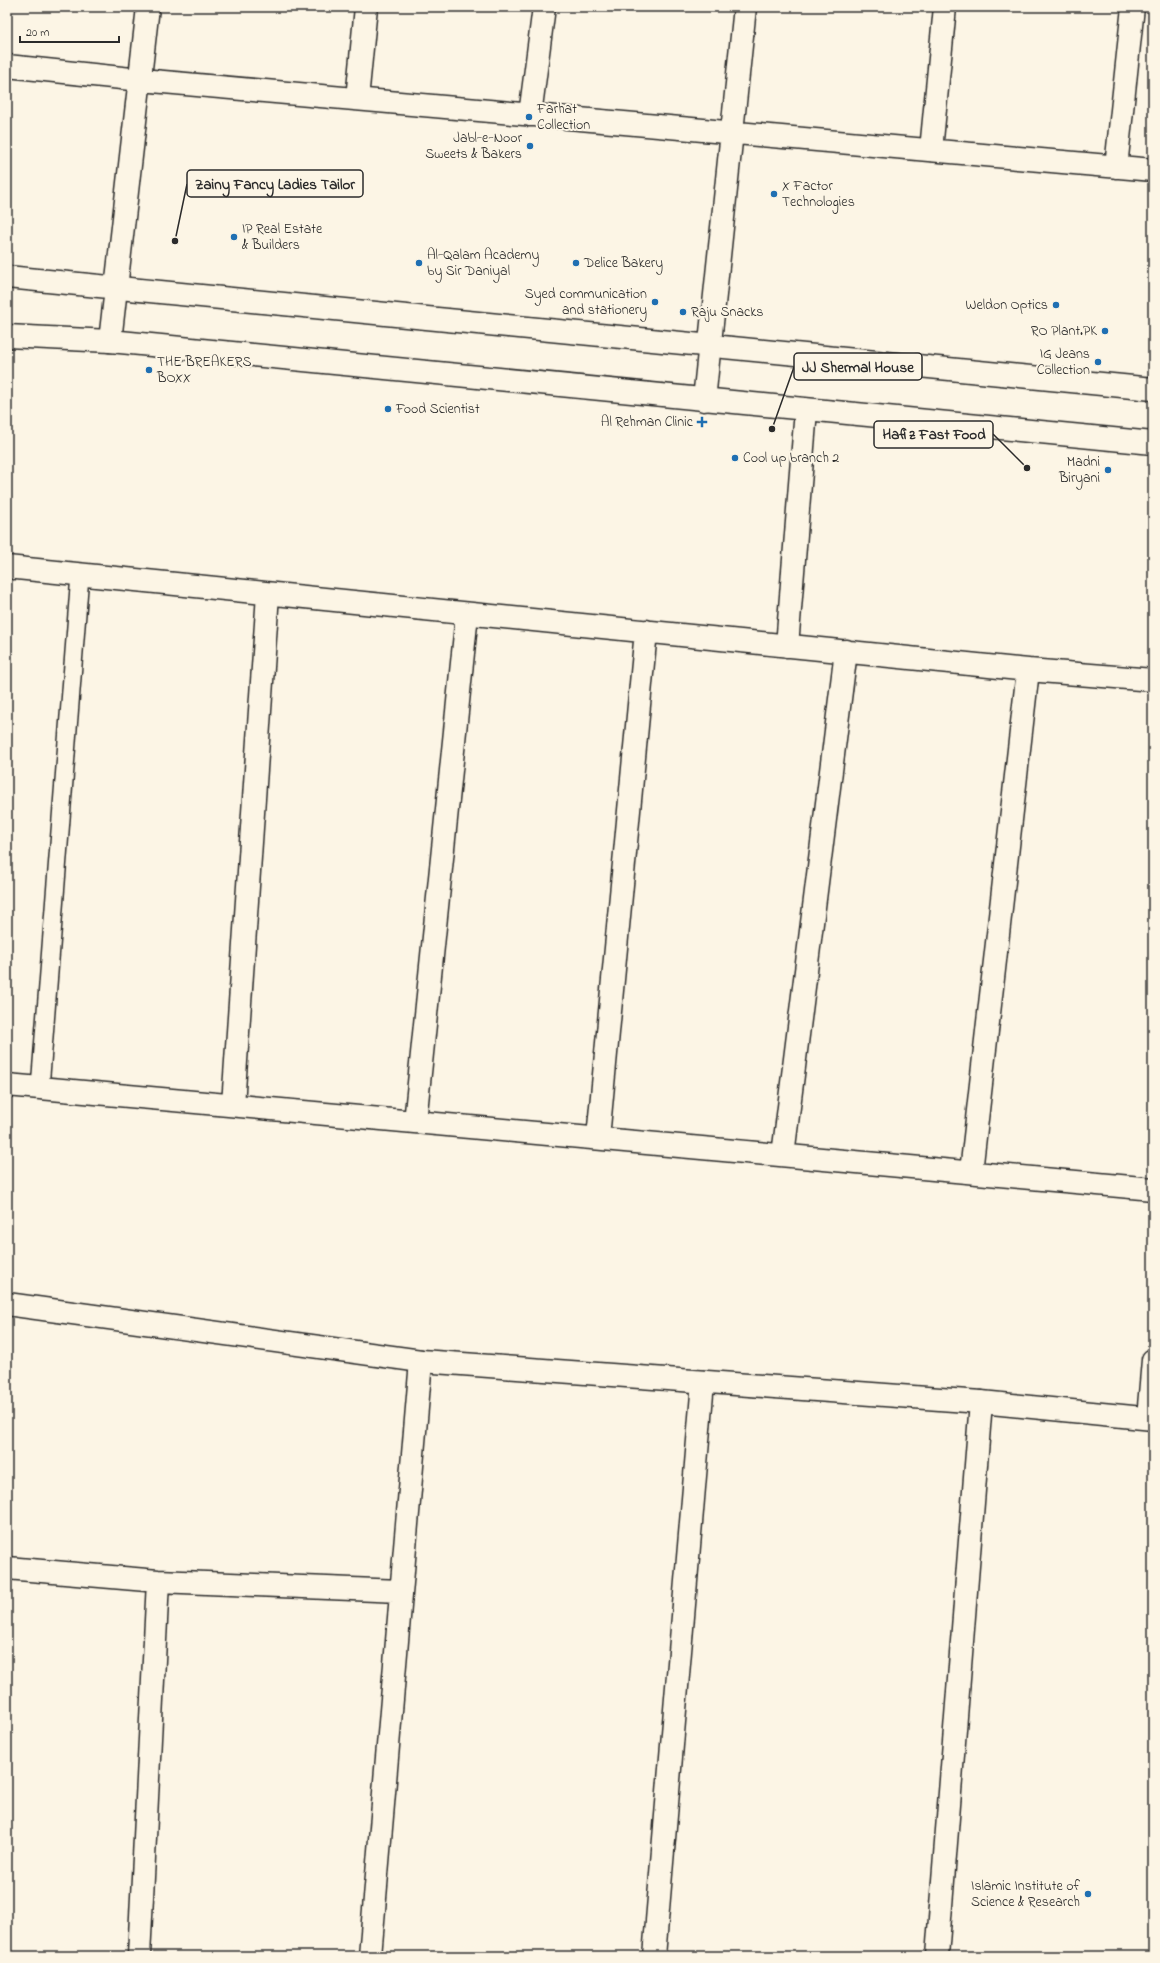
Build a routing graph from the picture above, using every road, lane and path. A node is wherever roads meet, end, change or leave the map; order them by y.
1 (148, 7) edge
2 (366, 7) edge
3 (544, 7) edge
4 (746, 7) edge
5 (945, 7) edge
6 (1133, 7) edge
7 (7, 66) edge
8 (140, 80) junction
9 (357, 99) junction
10 (530, 114) junction
11 (733, 133) junction
12 (931, 150) junction
13 (1116, 167) junction
14 (1153, 170) edge
15 (7, 276) edge
16 (115, 287) junction
17 (7, 336) edge
18 (110, 341) junction
19 (709, 345) junction
20 (1153, 389) edge
21 (704, 400) junction
22 (806, 410) junction
23 (1153, 443) edge
24 (7, 567) edge
25 (80, 575) junction
26 (268, 594) junction
27 (467, 614) junction
28 (646, 631) junction
29 (787, 646) junction
30 (846, 651) junction
31 (1028, 670) junction
32 (1153, 680) edge
33 (7, 1085) edge
34 (40, 1088) junction
35 (233, 1105) junction
36 (415, 1122) junction
37 (598, 1138) junction
38 (783, 1155) junction
39 (971, 1172) junction
40 (1153, 1189) edge
41 (7, 1304) edge
42 (1153, 1360) edge
43 (421, 1361) junction
44 (703, 1382) junction
45 (981, 1402) junction
46 (1150, 1418) edge
47 (7, 1568) edge
48 (158, 1582) junction
49 (400, 1591) junction
50 (139, 1956) edge
51 (370, 1956) edge
52 (654, 1956) edge
53 (937, 1956) edge

1 - 8 street
2 - 9 street
3 - 10 street
4 - 11 street
5 - 12 street
6 - 13 street
7 - 8 street
8 - 9 street
8 - 16 street
9 - 10 street
10 - 11 street
11 - 12 street
11 - 19 street
12 - 13 street
13 - 14 street
15 - 16 street
16 - 18 street
16 - 19 street
17 - 18 street
18 - 21 street
19 - 20 street
19 - 21 street
21 - 22 street
22 - 23 street
22 - 29 street
24 - 25 street
25 - 26 street
25 - 34 lane
26 - 27 street
26 - 35 street
27 - 28 street
27 - 36 street
28 - 29 street
28 - 37 street
29 - 30 street
30 - 31 street
30 - 38 street
31 - 32 street
31 - 39 street
33 - 34 street
34 - 35 street
35 - 36 street
36 - 37 street
37 - 38 street
38 - 39 street
39 - 40 street
41 - 43 street
42 - 46 street
43 - 44 street
43 - 49 street
44 - 45 street
44 - 52 street
45 - 46 street
45 - 53 street
47 - 48 street
48 - 49 street
48 - 50 street
49 - 51 street

